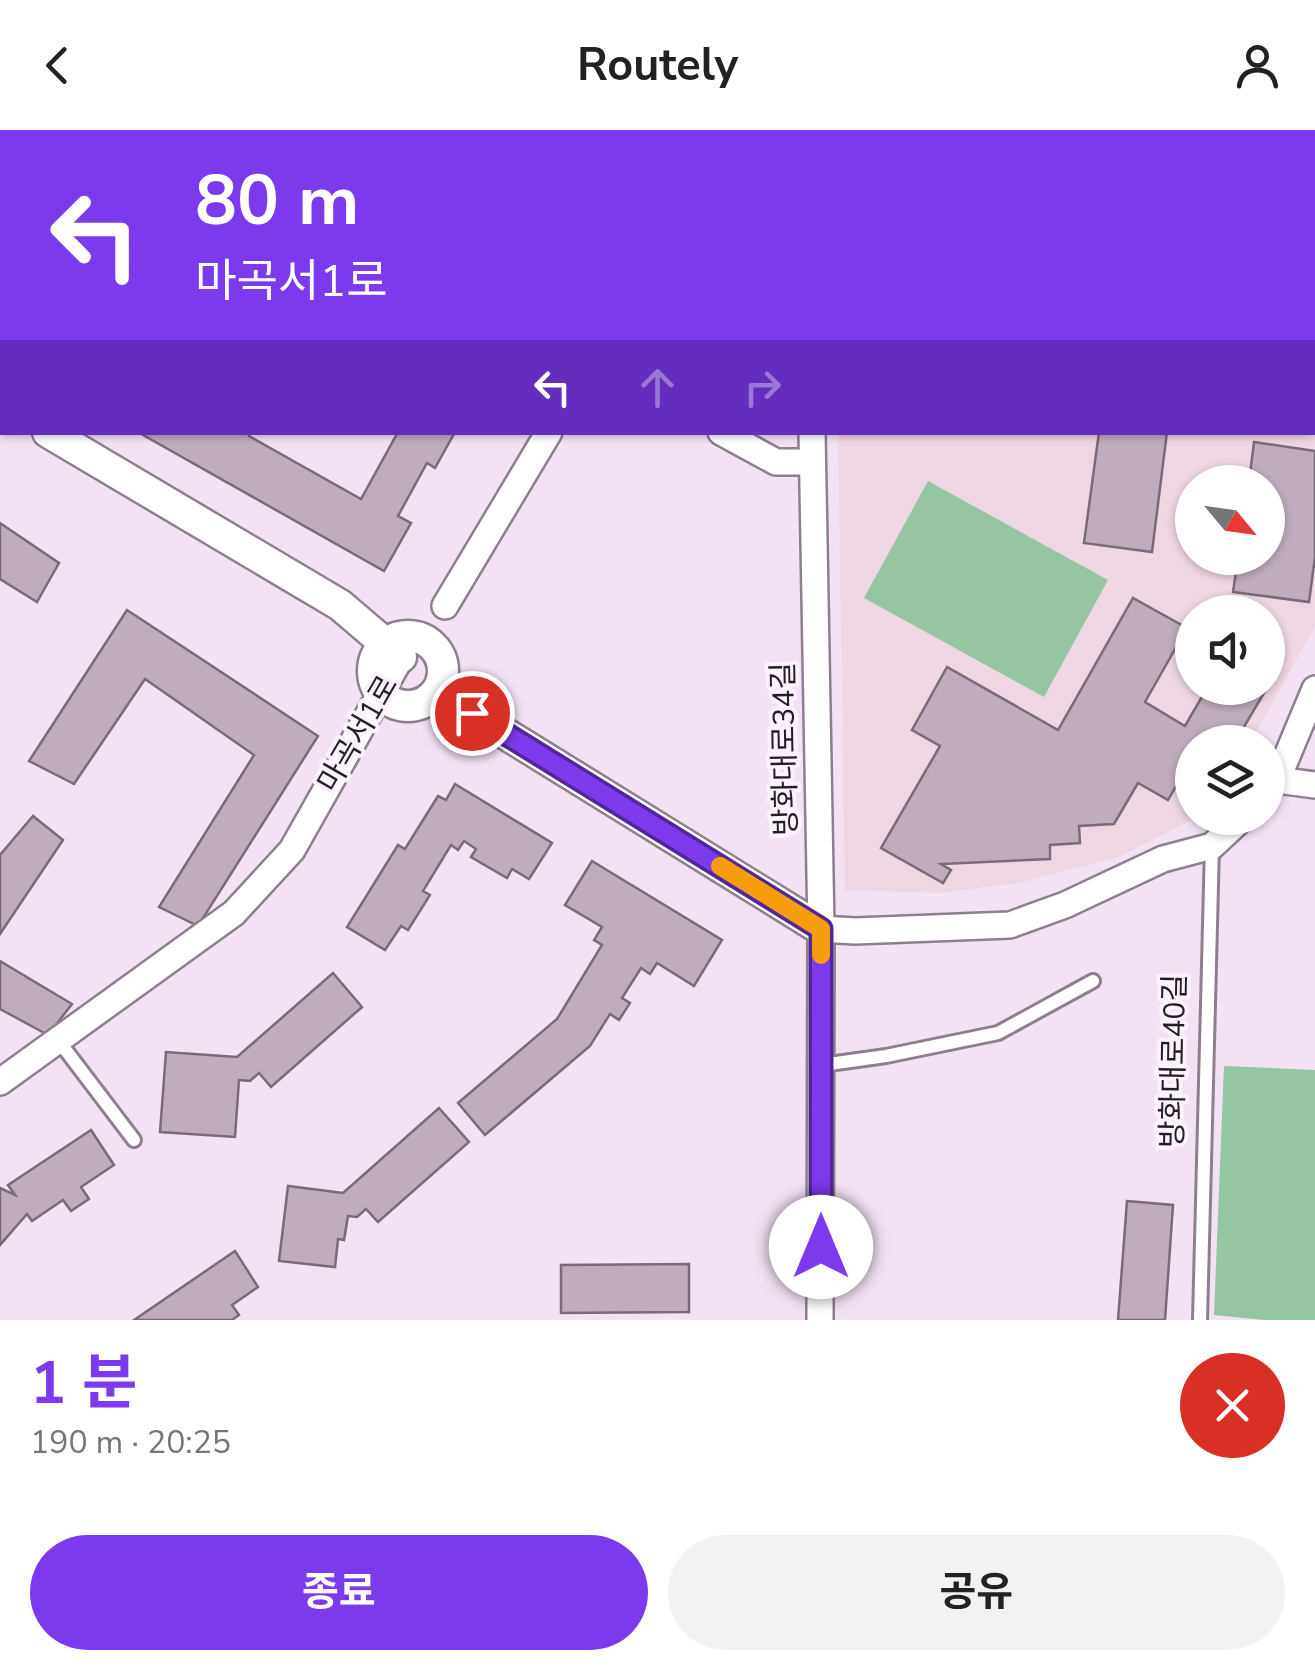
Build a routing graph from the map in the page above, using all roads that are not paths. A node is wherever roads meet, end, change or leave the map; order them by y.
1 (53, 435) edge
2 (547, 435) edge
3 (726, 435) edge
4 (812, 435) edge
5 (812, 462) junction
6 (445, 606) dead end
7 (412, 648) joint
8 (1315, 689) edge
9 (472, 713) dead end
10 (1285, 757) edge
11 (1315, 785) edge
12 (1285, 786) edge
13 (1224, 835) edge
14 (1212, 846) junction
15 (821, 929) junction
16 (1093, 980) dead end
17 (58, 1040) junction
18 (822, 1065) junction
19 (0, 1082) edge
20 (134, 1140) dead end
21 (820, 1320) edge
22 (1200, 1320) edge

1 - 7 street, 마곡서1로
2 - 6 street
3 - 5 street
4 - 5 street, 방화대로34길
5 - 15 street, 방화대로34길
7 - 17 street, 마곡서1로
8 - 10 street
9 - 15 street
11 - 12 street
13 - 14 street
14 - 15 street
14 - 22 lane, 방화대로40길
15 - 18 street, 방화대로34길
16 - 18 lane
17 - 19 street, 마곡서1로
17 - 20 lane
18 - 21 street, 방화대로34길

